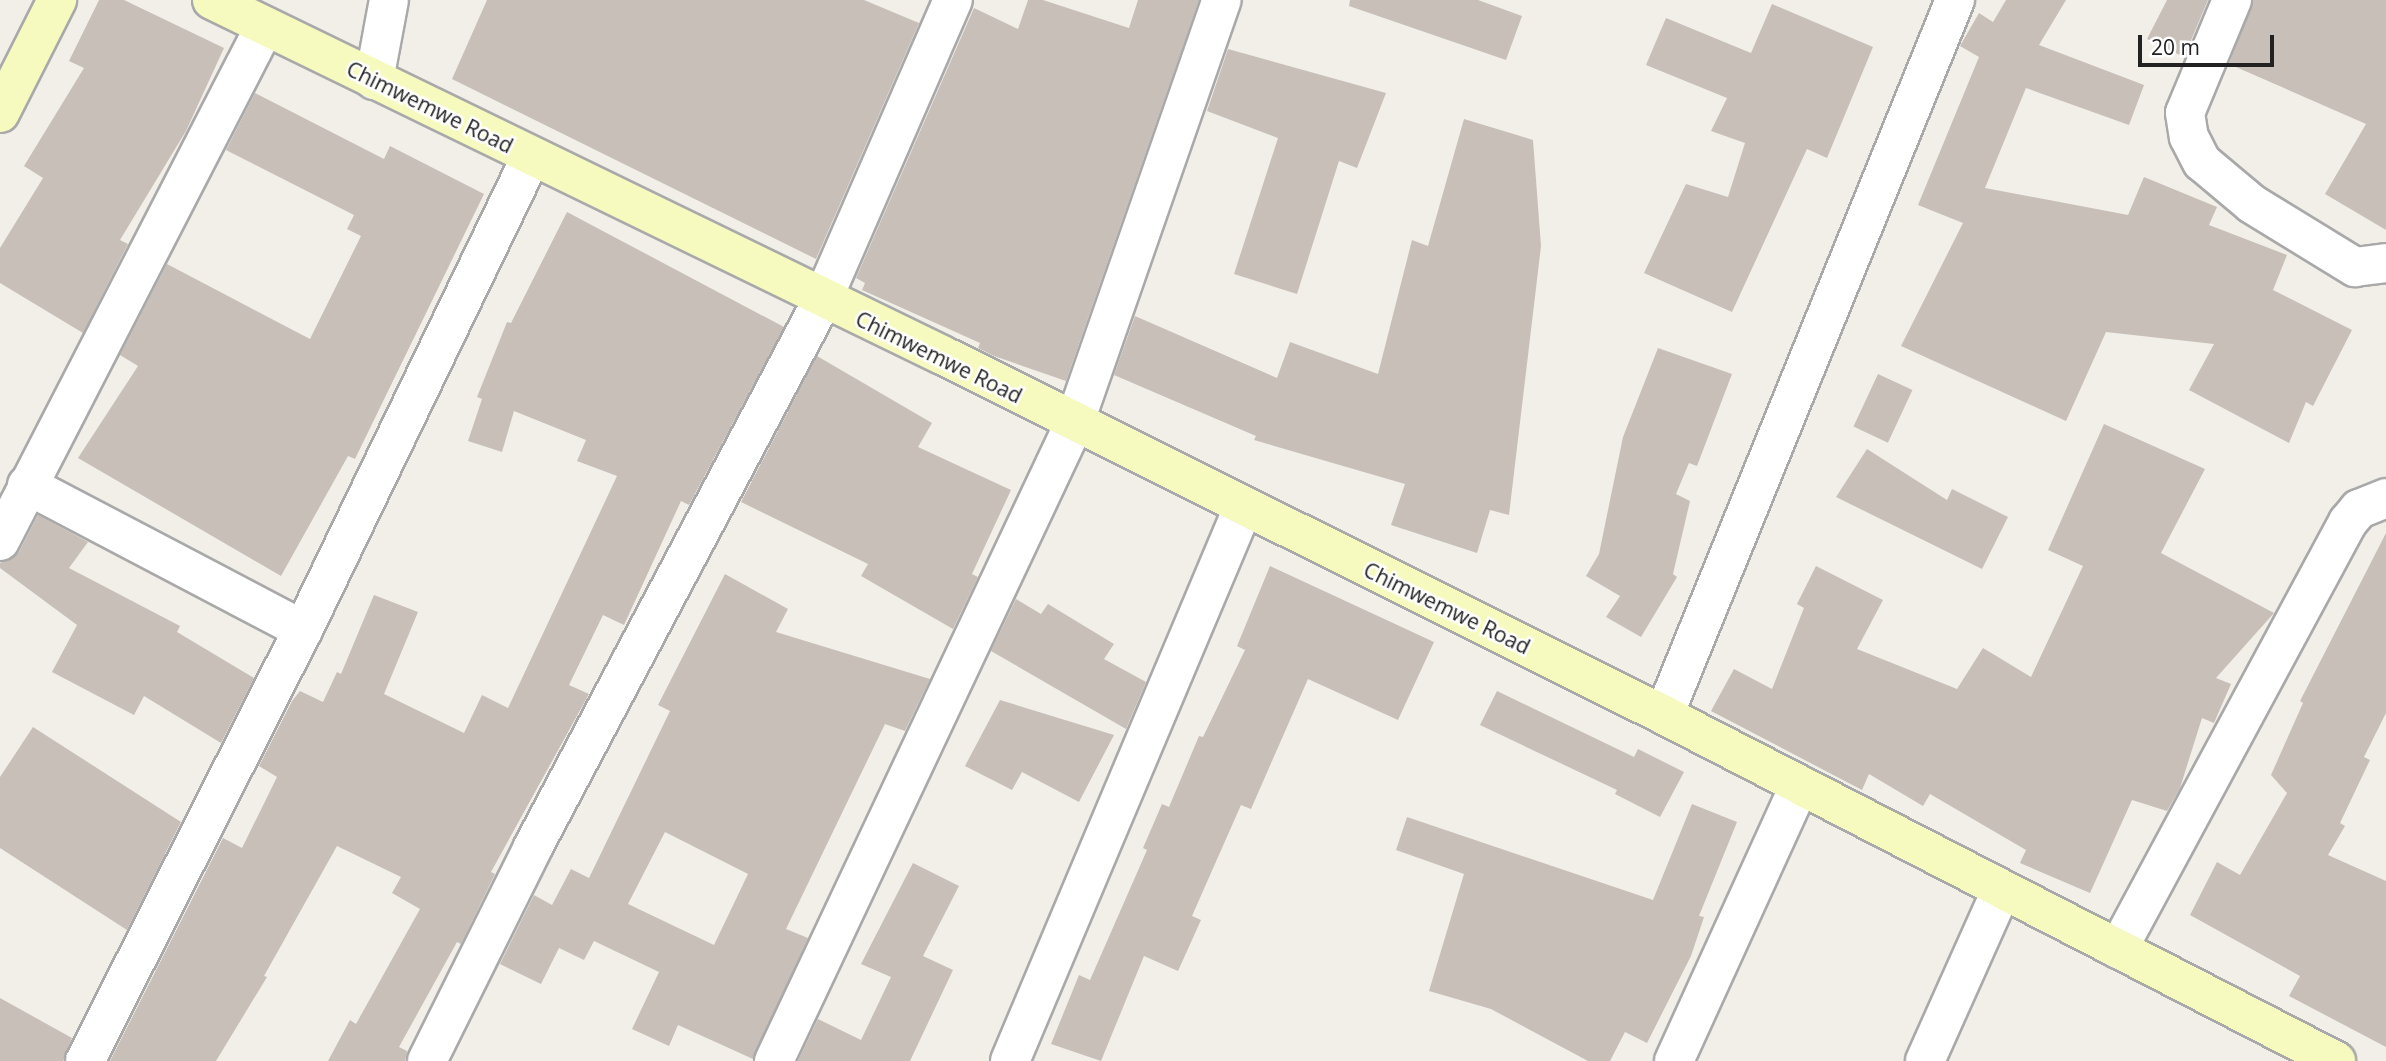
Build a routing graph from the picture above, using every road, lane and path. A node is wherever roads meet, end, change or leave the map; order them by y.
1 (57, 0) edge
2 (212, 0) edge
3 (389, 0) edge
4 (953, 0) edge
5 (1222, 0) edge
6 (1955, 0) edge
7 (2232, 0) edge
8 (265, 26) junction
9 (374, 80) junction
10 (0, 113) edge
11 (531, 157) junction
12 (2386, 263) edge
13 (822, 300) junction
14 (1074, 425) junction
15 (27, 485) junction
16 (1243, 508) junction
17 (2377, 509) edge
18 (0, 541) edge
19 (303, 630) junction
20 (1664, 715) junction
21 (1800, 785) junction
22 (2002, 889) junction
23 (2118, 949) junction
24 (85, 1061) edge
25 (427, 1061) edge
26 (774, 1061) edge
27 (1010, 1061) edge
28 (1674, 1061) edge
29 (1925, 1061) edge
30 (2336, 1061) edge

1 - 10 main road
2 - 8 main road, Chimwemwe Road
3 - 9 street
4 - 13 street
5 - 14 street
6 - 20 street
7 - 12 street
8 - 9 main road, Chimwemwe Road
8 - 15 street
9 - 11 main road, Chimwemwe Road
11 - 13 main road, Chimwemwe Road
11 - 19 street
13 - 14 main road, Chimwemwe Road
13 - 25 street
14 - 16 main road, Chimwemwe Road
14 - 26 street
15 - 18 street
15 - 19 street
16 - 20 main road, Chimwemwe Road
16 - 27 street
17 - 23 street
19 - 24 street
20 - 21 main road, Chimwemwe Road
21 - 22 main road, Chimwemwe Road
21 - 28 street
22 - 23 main road, Chimwemwe Road
22 - 29 street
23 - 30 main road, Chimwemwe Road

